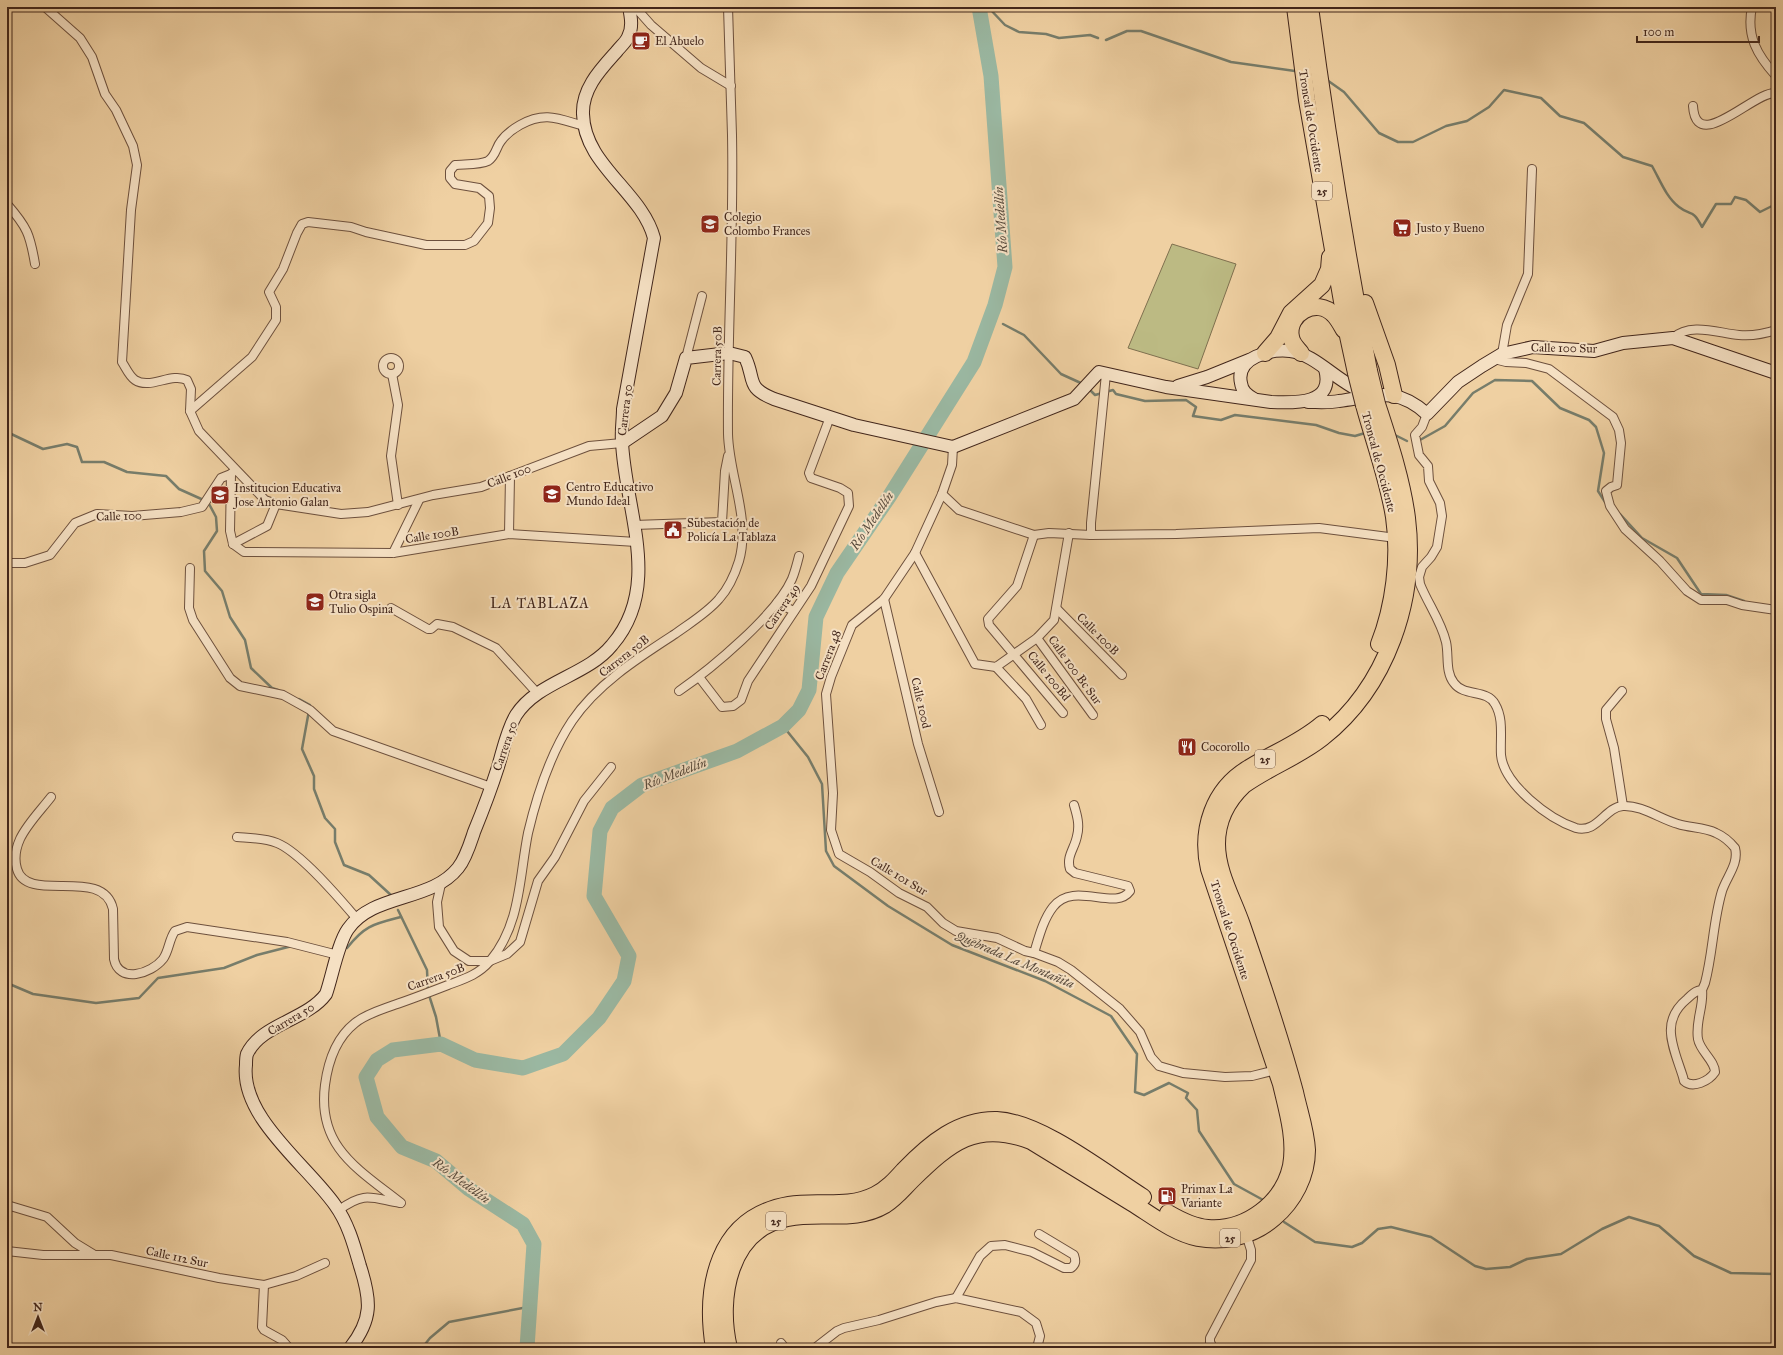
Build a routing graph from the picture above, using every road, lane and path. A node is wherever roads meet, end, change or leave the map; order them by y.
1 (45, 7) edge
2 (629, 7) edge
3 (635, 7) edge
4 (728, 7) edge
5 (1295, 7) edge
6 (1310, 7) edge
7 (1752, 7) edge
8 (1776, 76) edge
9 (731, 86) junction
10 (1776, 93) edge
11 (1693, 106) dead end
12 (584, 126) junction
13 (1532, 169) dead end
14 (1335, 181) junction
15 (7, 204) edge
16 (1330, 236) junction
17 (35, 264) dead end
18 (702, 296) dead end
19 (1776, 330) edge
20 (1348, 336) junction
21 (1673, 338) junction
22 (729, 353) junction
23 (1265, 353) junction
24 (1301, 353) junction
25 (1498, 356) junction
26 (686, 358) junction
27 (1250, 360) junction
28 (1325, 369) junction
29 (1362, 372) junction
30 (1776, 373) edge
31 (392, 374) dead end
32 (1106, 379) junction
33 (1166, 387) junction
34 (1394, 395) junction
35 (1255, 399) junction
36 (1302, 401) junction
37 (1370, 401) junction
38 (190, 411) junction
39 (1427, 414) junction
40 (830, 417) junction
41 (622, 443) junction
42 (953, 447) junction
43 (729, 453) junction
44 (233, 471) junction
45 (510, 476) junction
46 (942, 494) junction
47 (419, 500) junction
48 (276, 504) junction
49 (398, 505) junction
50 (634, 525) junction
51 (1069, 533) junction
52 (509, 534) junction
53 (1034, 535) junction
54 (1092, 535) junction
55 (1396, 538) junction
56 (636, 542) junction
57 (234, 544) junction
58 (393, 553) junction
59 (915, 553) junction
60 (799, 556) dead end
61 (7, 563) edge
62 (190, 568) dead end
63 (884, 599) junction
64 (777, 602) junction
65 (391, 608) dead end
66 (1057, 609) junction
67 (1776, 610) edge
68 (794, 611) junction
69 (1037, 638) junction
70 (1016, 654) junction
71 (996, 667) junction
72 (1122, 675) dead end
73 (700, 677) junction
74 (679, 691) dead end
75 (1622, 691) dead end
76 (538, 694) junction
77 (1063, 713) dead end
78 (1093, 715) dead end
79 (1041, 724) dead end
80 (611, 767) dead end
81 (491, 787) junction
82 (51, 797) dead end
83 (1074, 805) dead end
84 (1623, 806) junction
85 (939, 812) dead end
86 (237, 837) dead end
87 (839, 854) joint
88 (441, 884) junction
89 (357, 919) junction
90 (1034, 953) junction
91 (338, 955) junction
92 (490, 962) junction
93 (1702, 990) junction
94 (1276, 1070) junction
95 (7, 1205) edge
96 (339, 1210) junction
97 (1039, 1234) dead end
98 (1246, 1234) junction
99 (7, 1252) edge
100 (94, 1255) junction
101 (325, 1262) dead end
102 (264, 1285) junction
103 (956, 1298) junction
104 (289, 1348) edge
105 (350, 1348) edge
106 (714, 1348) edge
107 (729, 1348) edge
108 (815, 1348) edge
109 (1037, 1348) edge
110 (1213, 1348) edge

1 - 38 street
2 - 12 street, Carrera 50
3 - 9 street
4 - 9 street, Carrera 50B
5 - 16 highway, Troncal de Occidente / 25
6 - 14 highway, Troncal de Occidente / 25
7 - 8 street
9 - 22 street, Carrera 50B
10 - 11 street
12 - 38 street
12 - 41 street, Carrera 50
13 - 25 street
14 - 29 highway, Troncal de Occidente / 25
14 - 34 highway
15 - 17 street
16 - 20 highway, Troncal de Occidente / 25
16 - 23 highway
18 - 26 street, Calle 100
19 - 21 street
20 - 24 highway
20 - 29 highway, Troncal de Occidente / 25
21 - 25 street, Calle 100 Sur
21 - 30 street, Calle 100 Sur
22 - 26 street
22 - 40 street
22 - 43 street, Carrera 50B
23 - 24 street
23 - 27 street
24 - 28 street
25 - 39 street, Calle 100 Sur
25 - 67 street
26 - 41 street, Calle 100
27 - 33 street
27 - 35 street
28 - 36 street
28 - 37 street
29 - 37 highway, Troncal de Occidente / 25, bridge
31 - 49 street
32 - 33 street
32 - 42 street
32 - 54 street
33 - 35 street
34 - 37 street
34 - 39 street
35 - 36 street
36 - 37 street
37 - 55 highway, Troncal de Occidente / 25
37 - 98 highway, Troncal de Occidente / 25
38 - 44 street
39 - 84 street, Calle 100 Sur
40 - 42 street
40 - 68 street, Carrera 49
41 - 45 street, Calle 100
41 - 50 street, Carrera 50
42 - 46 street, Carrera 48
43 - 50 street
43 - 92 street, Carrera 50B
44 - 48 street, Calle 100
44 - 57 street
44 - 61 street, Calle 100
45 - 47 street, Calle 100
45 - 52 street
46 - 53 street
46 - 59 street, Carrera 48
47 - 49 street, Calle 100
47 - 58 street
48 - 49 street, Calle 100
48 - 57 street
50 - 56 street, Carrera 50
51 - 53 street
51 - 54 street
51 - 66 street
52 - 56 street, Calle 100B
52 - 58 street, Calle 100B
53 - 70 street, Calle 100Bd
54 - 55 street
55 - 94 highway, Troncal de Occidente / 25
56 - 76 street, Carrera 50
57 - 58 street, Calle 100B
59 - 63 street, Carrera 48
59 - 71 street
60 - 64 street, Carrera 49
62 - 81 street
63 - 85 street, Calle 100d
63 - 87 street, Carrera 48
64 - 68 street
64 - 73 street, Carrera 49
65 - 76 street
66 - 69 street
66 - 72 street, Calle 100B
68 - 73 street, Carrera 49
69 - 70 street
69 - 78 street, Calle 100 Bc Sur
70 - 71 street
70 - 77 street, Calle 100Bd
71 - 79 street
73 - 74 street, Carrera 49
75 - 84 street
76 - 81 street, Carrera 50
80 - 92 street
81 - 88 street, Carrera 50
82 - 91 street
83 - 90 street
84 - 93 street
86 - 89 street
87 - 90 street, Calle 101 Sur
88 - 89 street, Carrera 50
88 - 92 street
89 - 91 street, Carrera 50
90 - 94 street, Calle 101 Sur
91 - 96 street, Carrera 50
92 - 96 street, Carrera 50B
93 - 93 street
94 - 106 highway, Troncal de Occidente / 25
95 - 100 street
96 - 105 street, Carrera 50
97 - 103 street
98 - 107 highway, Troncal de Occidente / 25
98 - 110 street
99 - 100 street, Calle 112 Sur
100 - 102 street, Calle 112 Sur
101 - 102 street
102 - 104 street
103 - 108 street
103 - 109 street

